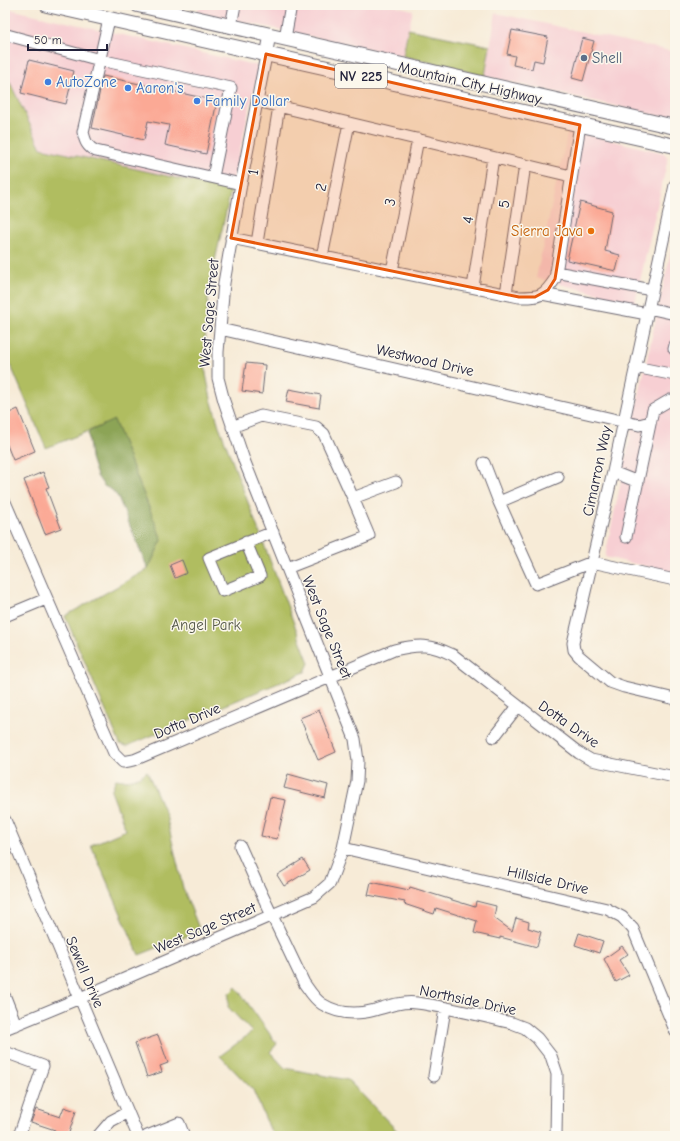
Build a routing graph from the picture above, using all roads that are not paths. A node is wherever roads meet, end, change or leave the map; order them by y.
1 (47, 5) edge
2 (138, 5) edge
3 (236, 5) edge
4 (291, 5) edge
5 (109, 19) junction
6 (232, 26) junction
7 (7, 35) dead end
8 (270, 35) junction
9 (285, 38) junction
10 (266, 54) junction
11 (100, 60) junction
12 (257, 101) junction
13 (279, 106) junction
14 (349, 123) junction
15 (580, 125) junction
16 (675, 127) edge
17 (418, 140) junction
18 (675, 146) edge
19 (493, 158) junction
20 (525, 165) junction
21 (571, 176) junction
22 (213, 177) junction
23 (241, 184) junction
24 (675, 186) edge
25 (231, 238) junction
26 (257, 243) junction
27 (322, 256) junction
28 (392, 271) junction
29 (556, 272) junction
30 (473, 287) junction
31 (652, 290) junction
32 (506, 294) junction
33 (542, 294) junction
34 (647, 311) junction
35 (675, 314) edge
36 (220, 328) junction
37 (675, 345) edge
38 (675, 349) edge
39 (635, 366) junction
40 (675, 376) edge
41 (670, 400) dead end
42 (623, 421) junction
43 (650, 422) junction
44 (232, 428) junction
45 (484, 463) dead end
46 (613, 472) junction
47 (558, 477) dead end
48 (396, 482) dead end
49 (638, 482) junction
50 (353, 498) junction
51 (5, 502) edge
52 (500, 502) junction
53 (272, 532) junction
54 (626, 537) dead end
55 (246, 542) junction
56 (592, 562) junction
57 (287, 568) junction
58 (675, 580) edge
59 (46, 599) junction
60 (5, 616) edge
61 (331, 677) junction
62 (675, 698) edge
63 (518, 706) junction
64 (494, 737) dead end
65 (675, 777) edge
66 (5, 820) edge
67 (240, 846) dead end
68 (343, 848) junction
69 (272, 915) junction
70 (5, 997) edge
71 (80, 998) junction
72 (445, 1009) junction
73 (16, 1025) junction
74 (5, 1029) edge
75 (675, 1030) edge
76 (5, 1052) edge
77 (434, 1076) dead end
78 (128, 1112) junction
79 (19, 1136) edge
80 (98, 1136) edge
81 (138, 1136) edge
82 (147, 1136) edge
83 (184, 1136) edge
84 (556, 1136) edge

1 - 5 main road, Mountain City Highway / NV 225
2 - 6 main road, Mountain City Highway / NV 225
3 - 6 street
4 - 9 street
5 - 10 main road, Mountain City Highway / NV 225
5 - 11 street
6 - 8 main road, Mountain City Highway / NV 225
7 - 11 street
8 - 9 main road, Mountain City Highway / NV 225
8 - 10 street, West Sage Street
9 - 16 main road, Mountain City Highway / NV 225
10 - 12 street, West Sage Street
10 - 15 main road, Mountain City Highway / NV 225
11 - 22 street
11 - 22 street
12 - 13 street
12 - 23 street, West Sage Street
13 - 14 street
13 - 26 street, 1
14 - 17 street
14 - 27 street, 2
15 - 18 main road, Mountain City Highway / NV 225
15 - 21 street
17 - 19 street
17 - 28 street, 3
19 - 20 street
19 - 30 street, 4
20 - 21 street
20 - 32 street, 5
21 - 29 street
22 - 23 street
23 - 25 street, West Sage Street
24 - 31 street, Cimarron Way
25 - 26 street
25 - 36 street, West Sage Street
26 - 27 street
27 - 28 street
28 - 30 street
29 - 31 street
29 - 33 street
30 - 32 street
31 - 34 street, Cimarron Way
32 - 33 street
33 - 34 street
34 - 35 street
34 - 39 street, Cimarron Way
36 - 42 street, Westwood Drive
36 - 44 street, West Sage Street
37 - 38 street
39 - 40 street
39 - 42 street, Cimarron Way
41 - 43 street
42 - 43 street, Westwood Drive
42 - 46 street, Cimarron Way
43 - 49 street
44 - 50 street
44 - 53 street, West Sage Street
45 - 52 street
46 - 49 street
46 - 56 street, Cimarron Way
47 - 52 street
48 - 50 street
49 - 54 street
50 - 57 street
51 - 59 street, Dotta Drive
52 - 56 street
53 - 55 street
53 - 57 street, West Sage Street
55 - 55 street
56 - 58 street
56 - 62 street, Cimarron Way
57 - 61 street, West Sage Street
59 - 60 street
59 - 61 street, Dotta Drive
61 - 63 street, Dotta Drive
61 - 68 street, West Sage Street
63 - 64 street, Dotta Drive
63 - 65 street, Dotta Drive
66 - 71 street, Sewell Drive
67 - 69 street, Northside Drive
68 - 69 street, West Sage Street
68 - 75 street, Hillside Drive
69 - 71 street, West Sage Street
69 - 72 street, Northside Drive
70 - 73 street
71 - 73 street, West Sage Street
71 - 78 street, Sewell Drive
72 - 77 street
72 - 84 street, Northside Drive
73 - 74 street, West Sage Street
76 - 79 street
78 - 80 street
78 - 81 street, Sewell Drive
82 - 83 street

